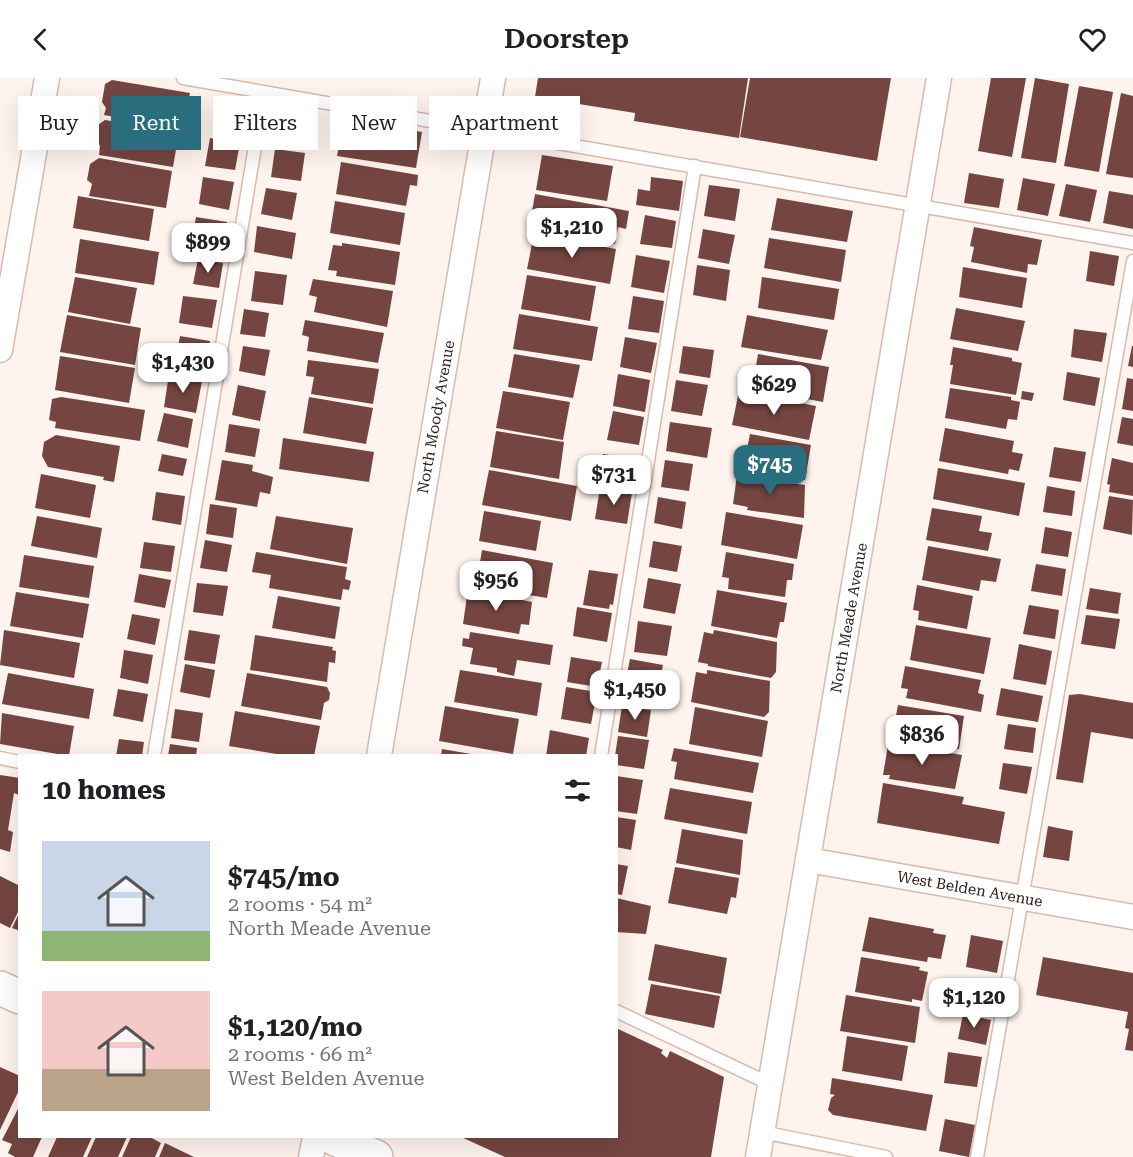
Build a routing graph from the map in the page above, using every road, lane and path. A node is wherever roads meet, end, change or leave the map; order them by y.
1 (47, 78) edge
2 (183, 78) edge
3 (493, 78) edge
4 (939, 78) edge
5 (264, 92) junction
6 (490, 96) edge
7 (429, 120) edge
8 (580, 146) edge
9 (481, 150) edge
10 (695, 166) junction
11 (918, 205) junction
12 (1133, 243) edge
13 (1133, 261) edge
14 (0, 350) edge
15 (154, 754) edge
16 (379, 754) edge
17 (601, 754) edge
18 (0, 758) edge
19 (18, 762) edge
20 (808, 860) junction
21 (1022, 898) junction
22 (1133, 917) edge
23 (0, 988) edge
24 (18, 996) edge
25 (618, 1012) edge
26 (770, 1084) junction
27 (762, 1132) junction
28 (315, 1138) edge
29 (333, 1138) edge
30 (311, 1157) edge
31 (376, 1157) edge
32 (758, 1157) edge
33 (886, 1157) edge
34 (977, 1157) edge

1 - 14 street
2 - 5 lane
3 - 6 street, North Moody Avenue
4 - 11 street, North Meade Avenue
5 - 7 lane
5 - 15 lane
8 - 10 lane
9 - 16 street, North Moody Avenue
10 - 11 lane
10 - 17 lane
11 - 12 lane
11 - 20 street, North Meade Avenue
13 - 21 lane
18 - 19 lane
20 - 21 street, West Belden Avenue
20 - 26 street, North Meade Avenue
21 - 22 street, West Belden Avenue
21 - 34 lane
23 - 24 main road
25 - 26 lane
26 - 27 street, North Meade Avenue
27 - 32 street, North Meade Avenue
27 - 33 lane
28 - 30 street
29 - 31 main road

